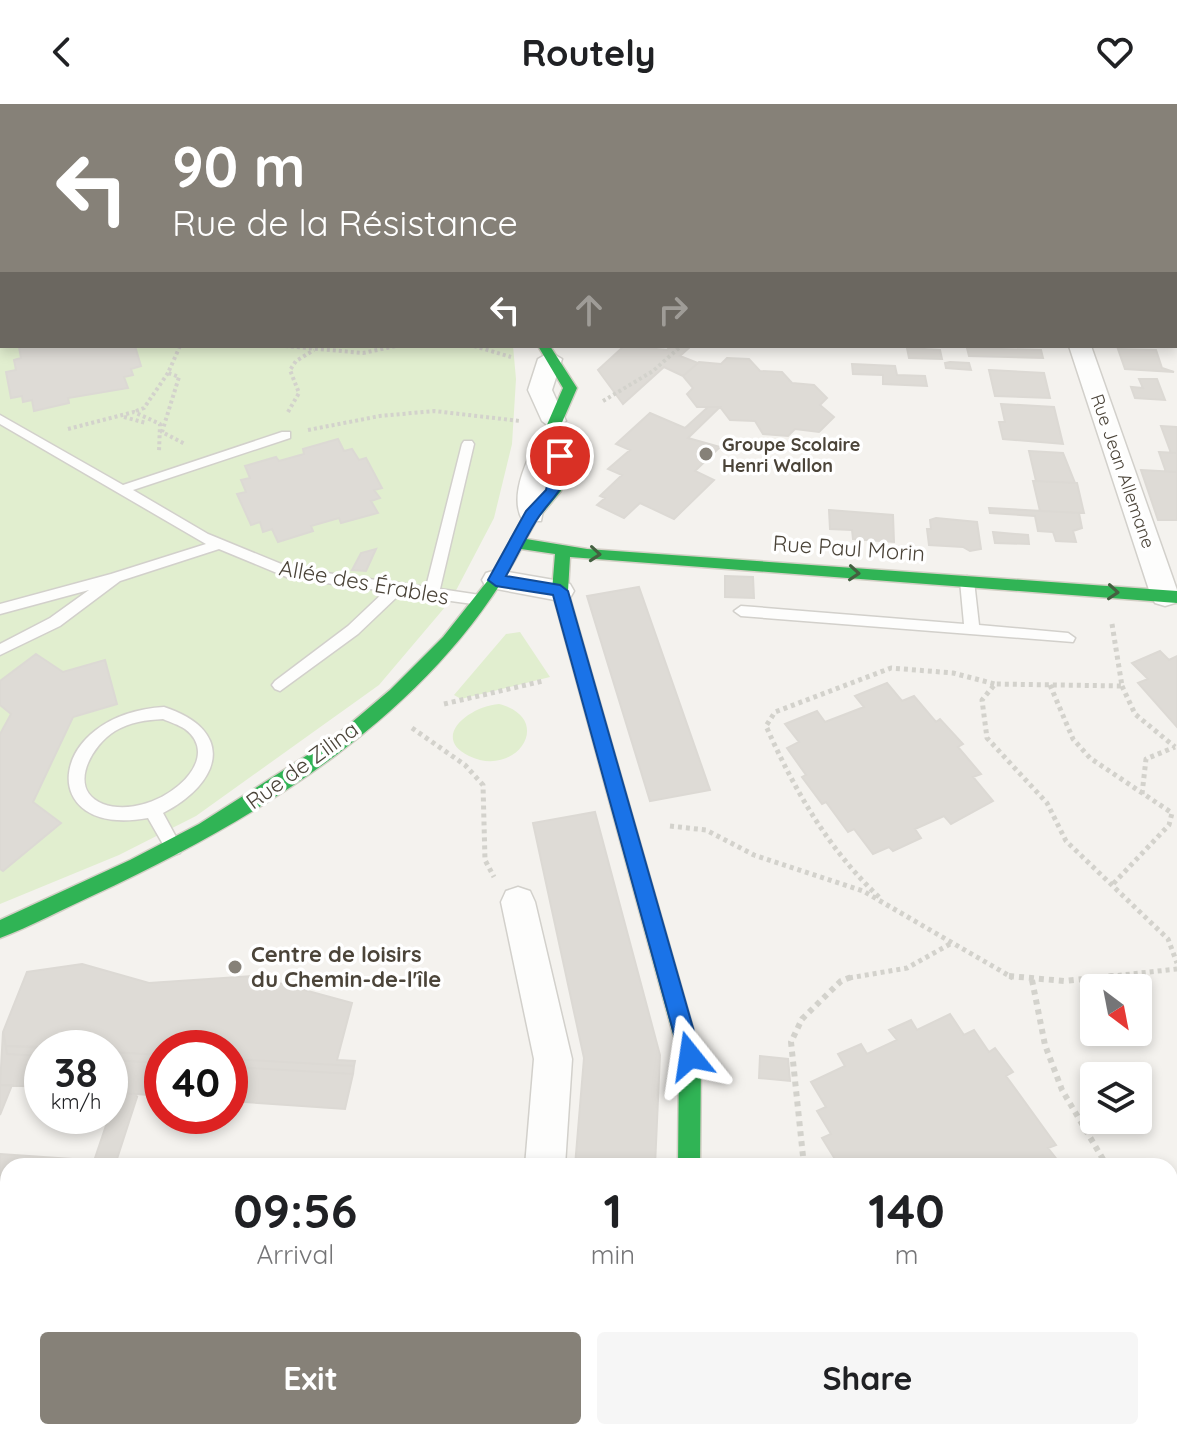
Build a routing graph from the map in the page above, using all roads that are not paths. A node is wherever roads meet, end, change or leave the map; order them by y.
1 (1081, 348) edge
2 (547, 353) edge
3 (0, 419) edge
4 (286, 435) road end
5 (468, 444) dead end
6 (123, 489) junction
7 (532, 515) joint
8 (517, 543) junction
9 (217, 545) junction
10 (563, 550) junction
11 (115, 578) junction
12 (967, 581) junction
13 (398, 587) junction
14 (489, 590) junction
15 (560, 591) junction
16 (432, 592) junction
17 (1171, 596) edge
18 (0, 609) edge
19 (741, 611) dead end
20 (972, 629) junction
21 (1068, 638) dead end
22 (0, 650) edge
23 (280, 685) dead end
24 (153, 811) junction
25 (174, 850) junction
26 (510, 894) road end
27 (0, 929) edge
28 (546, 1158) edge
29 (689, 1158) edge

1 - 17 street, Rue Jean Allemane
2 - 7 street, Rue de Zilina
3 - 6 lane, Allée des Érables
4 - 6 lane
5 - 16 lane
6 - 9 lane, Allée des Érables
7 - 8 street, Rue de Zilina
8 - 10 street, Rue Paul Morin
8 - 14 street, Rue de Zilina
9 - 11 lane
9 - 13 lane, Allée des Érables
10 -> 12 street, Rue Paul Morin
10 - 15 street
11 - 18 lane
11 - 22 lane
12 -> 17 street, Rue Paul Morin
12 - 20 lane
13 - 16 lane, Allée des Érables
13 - 23 lane
14 - 15 street
14 - 16 lane, Allée des Érables
14 - 25 street, Rue de Zilina
15 - 29 street
19 - 20 lane
20 - 21 lane
24 - 24 lane
24 - 25 lane
25 - 27 street, Rue de Zilina
26 - 28 street

